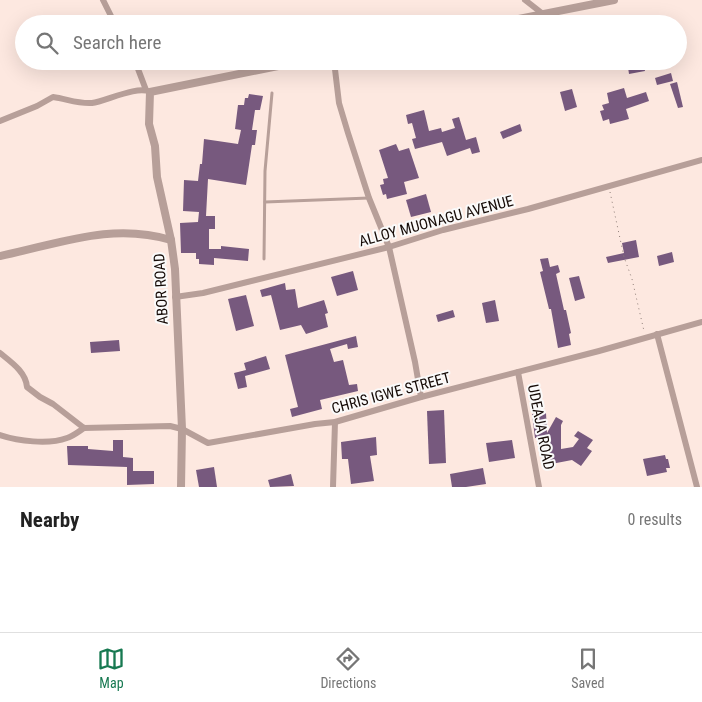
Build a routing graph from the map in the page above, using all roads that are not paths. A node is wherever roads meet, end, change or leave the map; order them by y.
1 (103, 0) edge
2 (525, 0) edge
3 (614, 0) edge
4 (543, 14) junction
5 (110, 15) edge
6 (538, 15) edge
7 (139, 70) edge
8 (256, 70) edge
9 (335, 70) edge
10 (148, 91) junction
11 (272, 93) dead end
12 (0, 121) edge
13 (702, 160) edge
14 (369, 198) junction
15 (265, 202) junction
16 (171, 240) junction
17 (390, 248) junction
18 (0, 256) edge
19 (264, 259) dead end
20 (175, 297) junction
21 (702, 322) edge
22 (657, 334) junction
23 (0, 353) edge
24 (518, 372) junction
25 (421, 397) junction
26 (335, 422) junction
27 (84, 428) junction
28 (182, 429) junction
29 (0, 435) edge
30 (181, 487) edge
31 (333, 487) edge
32 (539, 487) edge
33 (696, 487) edge

1 - 5 street
2 - 4 street
3 - 4 street
4 - 6 street
7 - 10 street
8 - 10 street
9 - 14 street
10 - 12 street
10 - 16 street, ABOR ROAD
11 - 15 lane
13 - 17 street, ALLOY MUONAGU AVENUE
14 - 15 lane
14 - 17 street
15 - 19 lane
16 - 18 street
16 - 20 street, ABOR ROAD
17 - 20 street, ALLOY MUONAGU AVENUE
17 - 25 street
20 - 28 street, ABOR ROAD
21 - 22 street, CHRIS IGWE STREET
22 - 24 street, CHRIS IGWE STREET
22 - 33 street
23 - 27 street
24 - 25 street, CHRIS IGWE STREET
24 - 32 street, UDEAJA ROAD
25 - 26 street, CHRIS IGWE STREET
26 - 28 street, CHRIS IGWE STREET
26 - 31 street
27 - 28 street, CHRIS IGWE STREET
27 - 29 street
28 - 30 street, ABOR ROAD

